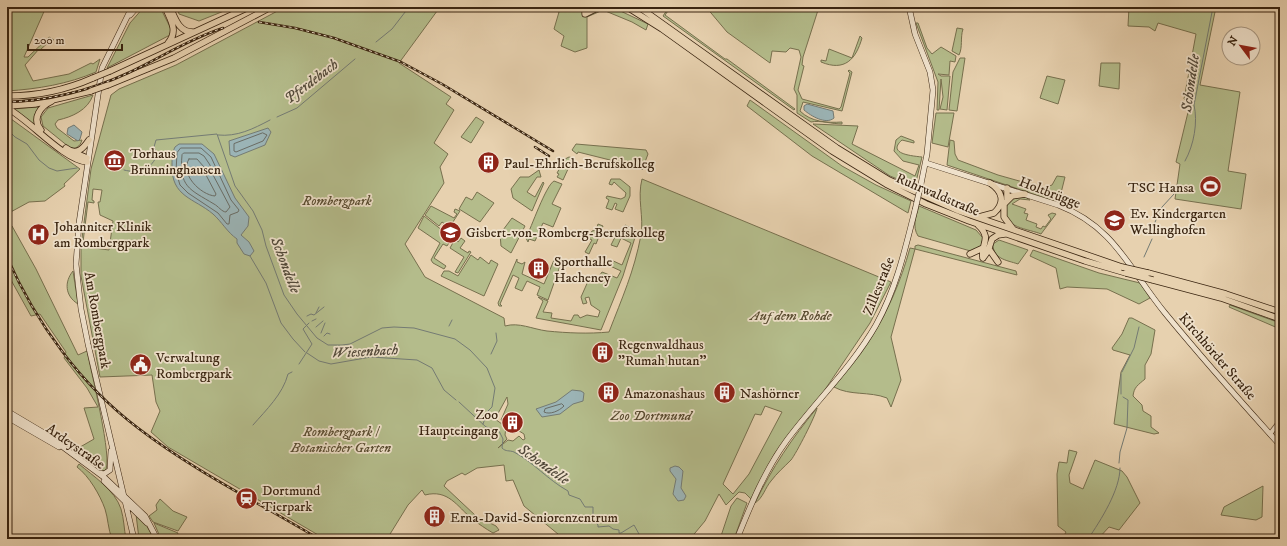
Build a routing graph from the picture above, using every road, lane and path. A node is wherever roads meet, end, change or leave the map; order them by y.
1 (132, 7) edge
2 (137, 7) edge
3 (165, 7) edge
4 (170, 7) edge
5 (249, 7) edge
6 (270, 7) edge
7 (585, 7) edge
8 (599, 7) edge
9 (626, 7) edge
10 (639, 7) edge
11 (909, 7) edge
12 (122, 26) junction
13 (196, 32) junction
14 (164, 47) junction
15 (7, 96) edge
16 (52, 101) junction
17 (7, 107) edge
18 (90, 140) junction
19 (70, 151) junction
20 (927, 154) junction
21 (87, 160) junction
22 (926, 163) junction
23 (936, 165) junction
24 (990, 183) junction
25 (1007, 188) junction
26 (1025, 194) junction
27 (1005, 198) junction
28 (974, 217) junction
29 (976, 224) junction
30 (1016, 232) junction
31 (1007, 234) junction
32 (987, 248) junction
33 (970, 254) dead end
34 (998, 262) dead end
35 (1155, 299) joint
36 (1280, 312) edge
37 (1280, 319) edge
38 (7, 411) edge
39 (7, 416) edge
40 (1280, 421) edge
41 (1270, 434) junction
42 (112, 444) junction
43 (1280, 445) edge
44 (98, 473) junction
45 (124, 495) junction
46 (126, 502) junction
47 (150, 524) junction
48 (134, 539) edge
49 (157, 539) edge
50 (737, 539) edge

1 - 12 main road
2 - 12 main road
3 - 14 highway
4 - 13 highway
5 - 13 highway
6 - 16 highway, bridge
7 - 8 highway
9 - 29 highway, Ruhrwaldstraße
10 - 28 highway, Ruhrwaldstraße
11 - 20 main road, Zillestraße
12 - 18 main road, Am Rombergpark
13 - 14 highway
14 - 15 highway, bridge
16 - 17 highway
16 - 19 highway
17 - 21 highway
18 - 19 highway
18 - 21 main road, Am Rombergpark
19 - 21 highway
20 - 22 main road, Zillestraße
20 - 23 main road
21 - 42 main road, Am Rombergpark
22 - 23 main road, Holtbrügge
22 - 50 main road, Zillestraße, bridge
23 - 24 main road, Holtbrügge
24 - 25 main road, Holtbrügge
24 - 27 highway
25 - 26 main road, Holtbrügge
25 - 27 highway
26 - 27 highway
26 - 35 main road, Holtbrügge
27 - 28 highway
27 - 30 highway
28 - 30 highway, Ruhrwaldstraße
29 - 31 highway, Ruhrwaldstraße
29 - 32 highway
30 - 36 highway, Ruhrwaldstraße, bridge
31 - 32 highway
31 - 37 highway, Ruhrwaldstraße, bridge
32 - 33 highway
32 - 34 highway
35 - 41 main road, Kirchhörder Straße
38 - 44 main road, Ardeystraße
39 - 46 main road, Ardeystraße
40 - 41 street
41 - 43 main road, Kirchhörder Straße
42 - 44 main road, Ardeystraße
42 - 45 main road, Am Rombergpark
44 - 45 main road, Ardeystraße
45 - 46 main road, Am Rombergpark
45 - 47 main road, Ardeystraße
46 - 47 main road, Ardeystraße
46 - 48 main road, Am Rombergpark
47 - 49 main road

